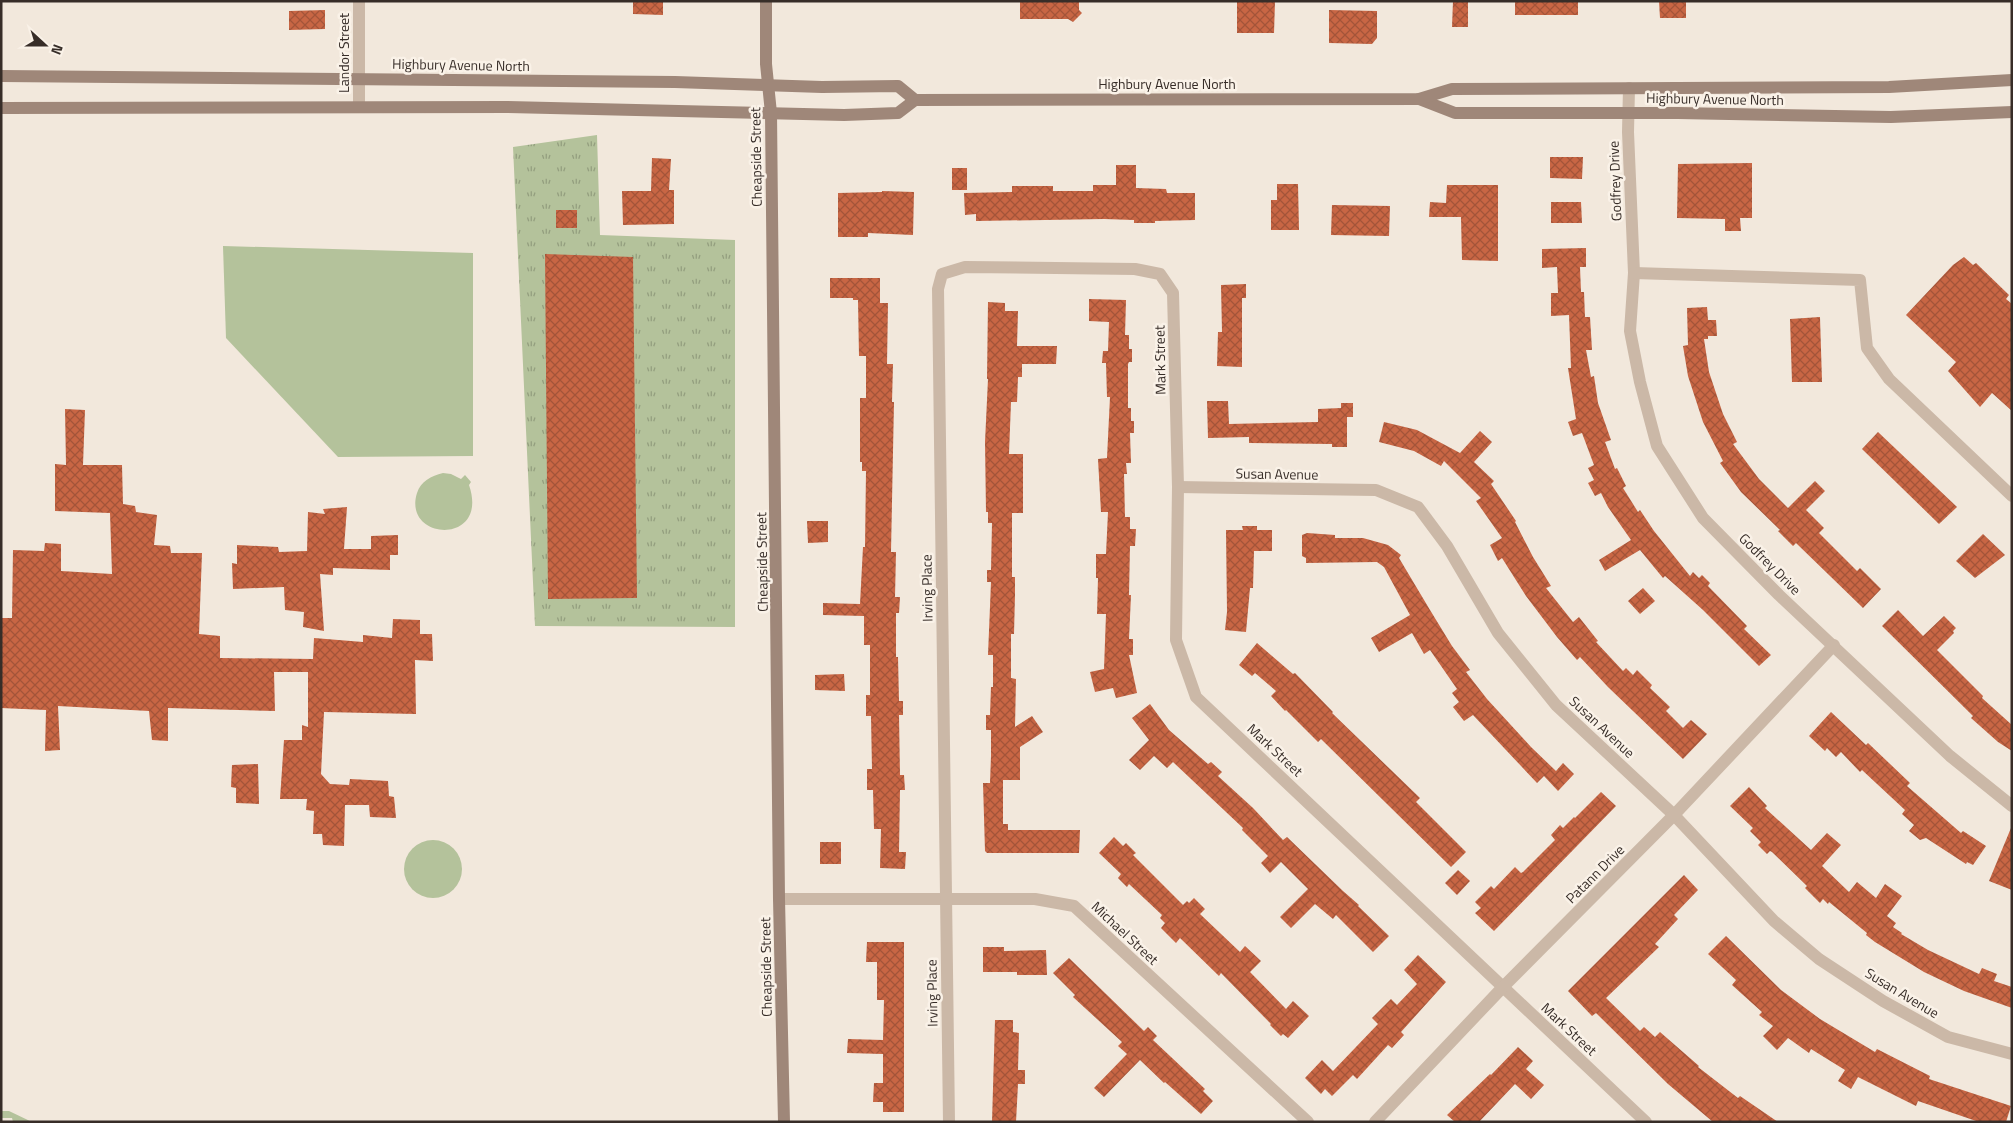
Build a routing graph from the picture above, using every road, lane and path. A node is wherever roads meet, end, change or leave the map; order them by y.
1 (359, 1) edge
2 (766, 1) edge
3 (1, 76) edge
4 (359, 78) junction
5 (2012, 80) edge
6 (768, 84) junction
7 (1629, 88) junction
8 (1420, 99) junction
9 (915, 100) junction
10 (359, 106) junction
11 (1, 108) edge
12 (2012, 112) edge
13 (771, 113) junction
14 (1628, 113) junction
15 (1634, 273) junction
16 (1160, 274) joint
17 (1178, 487) junction
18 (2012, 496) edge
19 (1834, 645) junction
20 (2012, 806) edge
21 (1674, 815) junction
22 (779, 899) junction
23 (946, 899) junction
24 (1503, 987) junction
25 (2012, 1054) edge
26 (784, 1122) edge
27 (949, 1122) edge
28 (1308, 1122) edge
29 (1375, 1122) edge
30 (1646, 1122) edge

1 - 4 street, Landor Street
2 - 6 main road, Cheapside Street
3 - 4 main road, Highbury Avenue North
4 - 6 main road, Highbury Avenue North
4 - 10 street, Landor Street
5 - 7 main road, Highbury Avenue North
6 - 9 main road, Highbury Avenue North
6 - 13 main road, Cheapside Street
7 - 8 main road, Highbury Avenue North
7 - 14 street, Godfrey Drive
8 - 9 main road, Highbury Avenue North
8 - 14 main road, Highbury Avenue North
9 - 13 main road
10 - 11 main road
10 - 13 main road
12 - 14 main road, Highbury Avenue North
13 - 22 main road, Cheapside Street
14 - 15 street, Godfrey Drive
15 - 18 street
15 - 19 street, Godfrey Drive
16 - 17 street, Mark Street
16 - 23 street, Irving Place
17 - 21 street, Susan Avenue
17 - 24 street, Mark Street
19 - 20 street, Godfrey Drive
19 - 21 street, Patann Drive
21 - 24 street, Patann Drive
21 - 25 street, Susan Avenue
22 - 23 street, Michael Street
22 - 26 main road, Cheapside Street
23 - 27 street, Irving Place
23 - 28 street, Michael Street
24 - 29 street, Patann Drive
24 - 30 street, Mark Street

